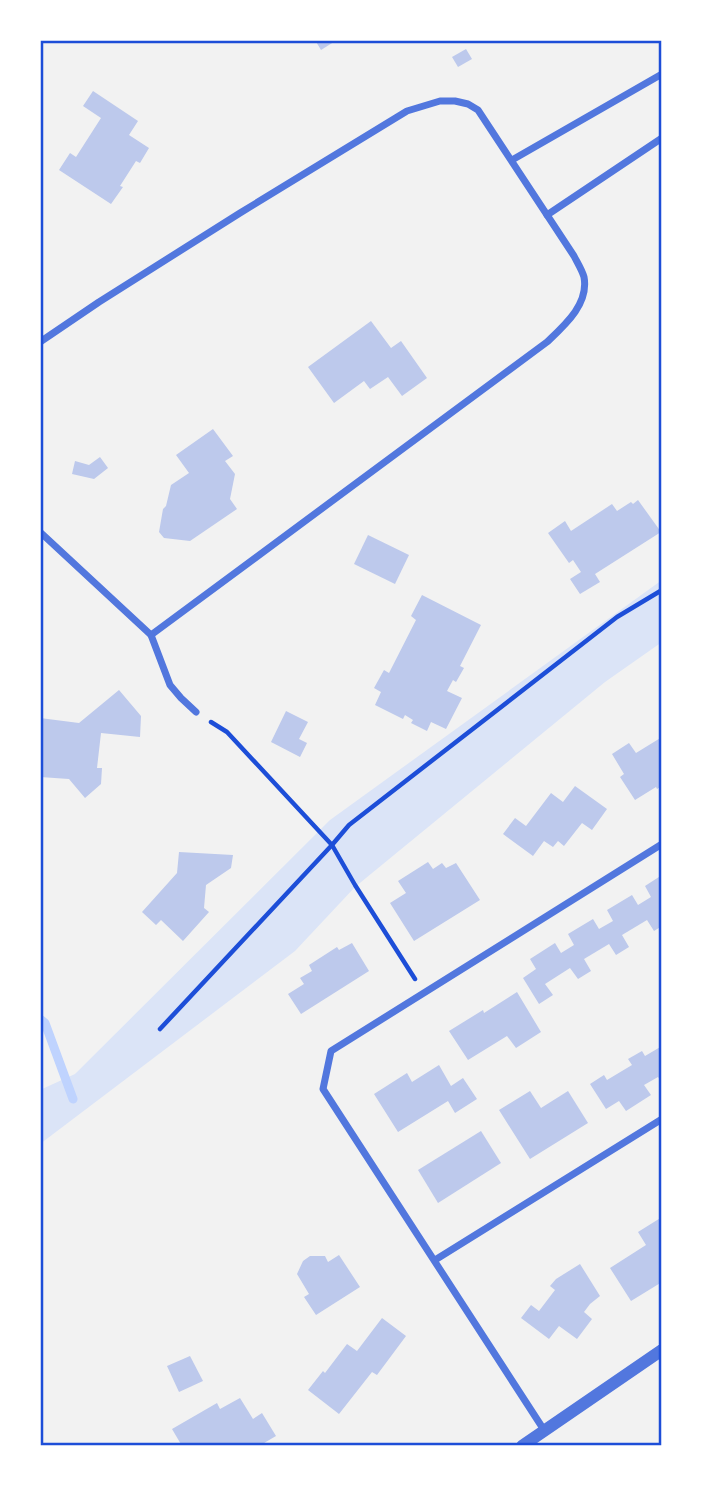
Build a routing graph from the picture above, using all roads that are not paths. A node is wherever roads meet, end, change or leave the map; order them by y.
1 (662, 74) edge
2 (662, 138) edge
3 (512, 160) junction
4 (547, 215) junction
5 (40, 342) edge
6 (40, 532) edge
7 (151, 635) junction
8 (196, 712) road end
9 (662, 844) edge
10 (662, 1119) edge
11 (435, 1260) junction
12 (662, 1350) edge
13 (544, 1430) junction
14 (522, 1446) edge

1 - 3 street
2 - 4 street
3 - 4 street
3 - 5 street
4 - 7 street
6 - 7 street
7 - 8 street
9 - 11 street
10 - 11 street
11 - 13 street
12 - 13 street
13 - 14 street

